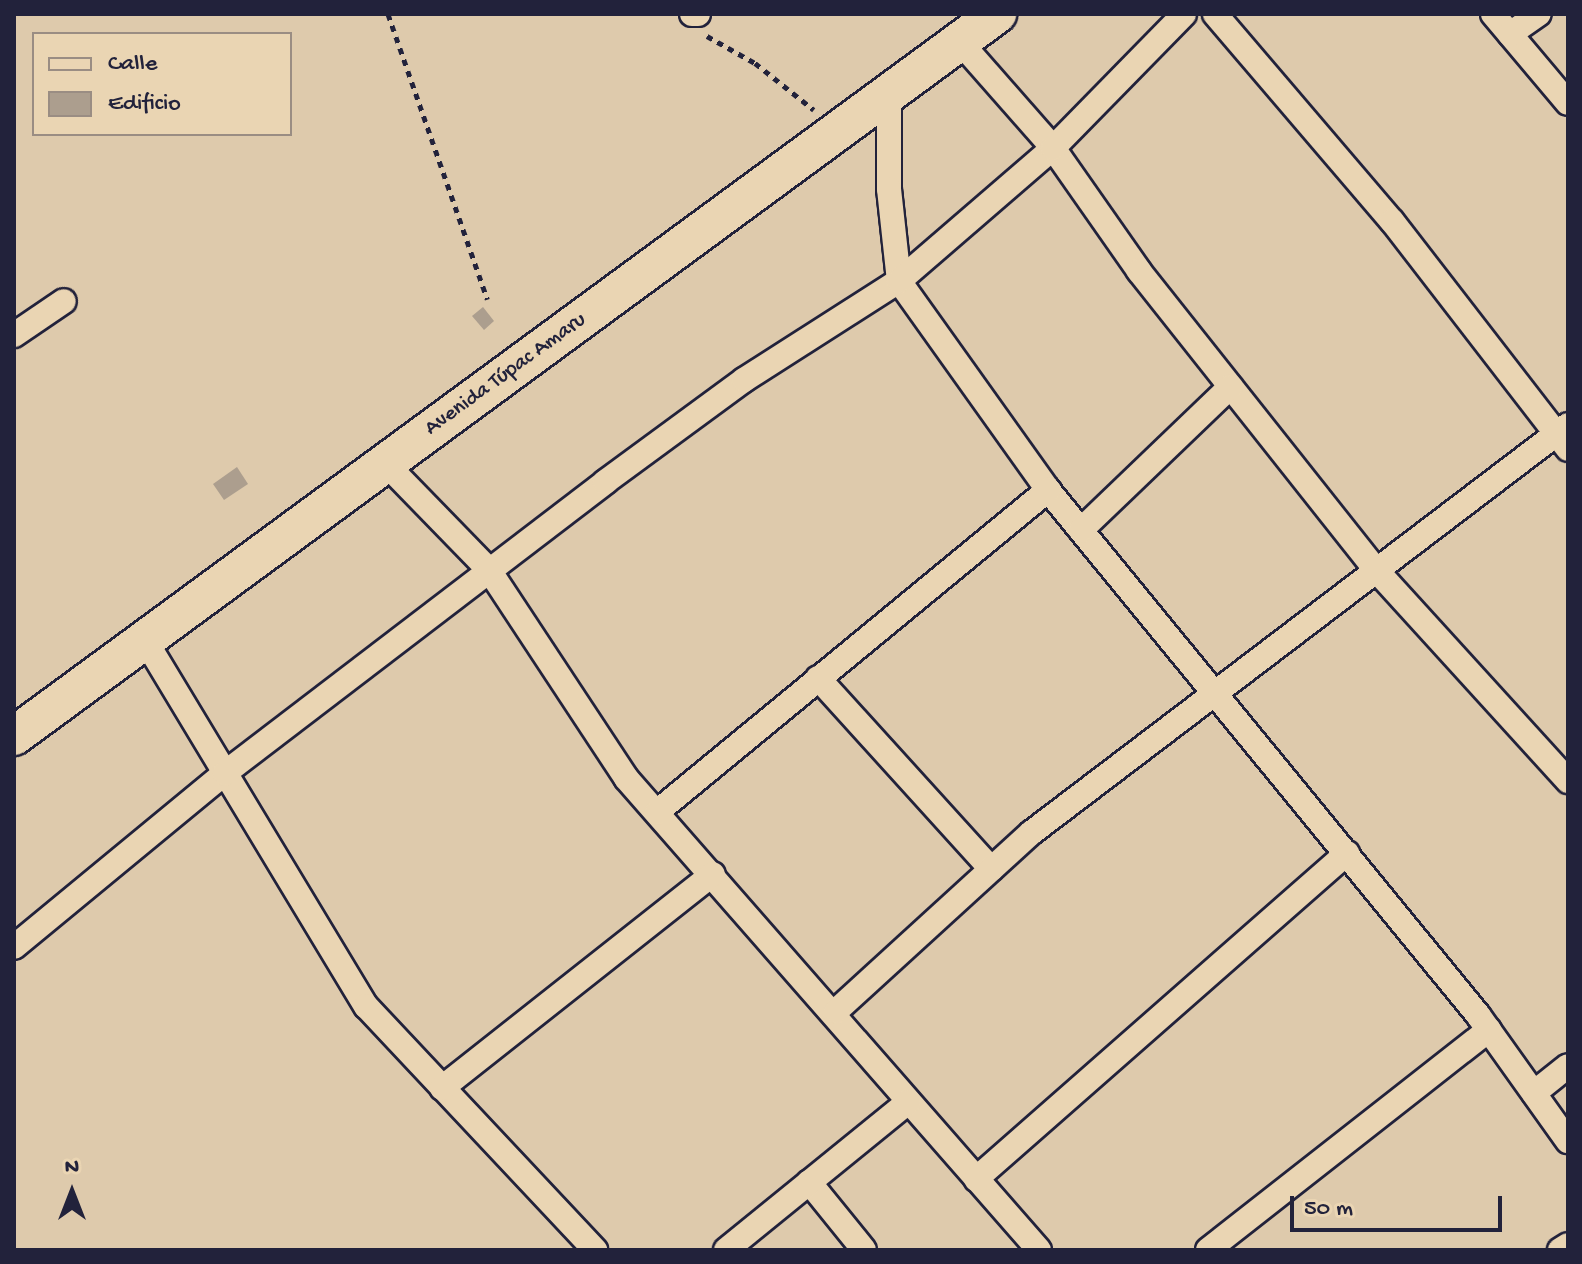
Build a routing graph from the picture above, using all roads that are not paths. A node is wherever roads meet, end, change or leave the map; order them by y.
1 (997, 14) edge
2 (1184, 14) edge
3 (1215, 14) edge
4 (1493, 14) edge
5 (1539, 14) edge
6 (1510, 34) junction
7 (960, 42) junction
8 (889, 94) junction
9 (1568, 103) edge
10 (1053, 148) junction
11 (899, 281) junction
12 (64, 301) dead end
13 (14, 335) edge
14 (1230, 387) junction
15 (1564, 436) edge
16 (385, 463) junction
17 (1048, 490) junction
18 (1081, 530) junction
19 (489, 570) junction
20 (1377, 571) junction
21 (145, 640) junction
22 (818, 678) junction
23 (1215, 692) junction
24 (14, 736) edge
25 (225, 773) junction
26 (1568, 781) edge
27 (657, 812) junction
28 (1347, 853) junction
29 (991, 869) junction
30 (713, 874) junction
31 (14, 947) edge
32 (836, 1011) junction
33 (1489, 1030) junction
34 (1568, 1066) edge
35 (442, 1088) junction
36 (1534, 1093) junction
37 (908, 1102) junction
38 (1568, 1141) edge
39 (976, 1179) junction
40 (809, 1182) junction
41 (1568, 1245) edge
42 (595, 1250) edge
43 (726, 1250) edge
44 (864, 1250) edge
45 (1039, 1250) edge
46 (1208, 1250) edge
47 (1560, 1250) edge

1 - 7 main road, Avenida Túpac Amaru
2 - 10 street
3 - 15 street
4 - 6 street
5 - 6 street
6 - 9 street
7 - 8 main road, Avenida Túpac Amaru
7 - 10 street
8 - 11 street
8 - 16 main road, Avenida Túpac Amaru
10 - 11 street
10 - 14 street
11 - 17 street
11 - 19 street
12 - 13 street
14 - 18 street
14 - 20 street
15 - 20 street
16 - 19 street
16 - 21 main road, Avenida Túpac Amaru
17 - 18 street
17 - 22 street
18 - 23 street
19 - 25 street
19 - 27 street
20 - 23 street
20 - 26 street
21 - 24 main road, Avenida Túpac Amaru
21 - 25 street
22 - 27 street
22 - 29 street
23 - 28 street
23 - 29 street
25 - 31 street
25 - 35 street
27 - 30 street
28 - 33 street
28 - 39 street
29 - 32 street
30 - 32 street
30 - 35 street
32 - 37 street
33 - 36 street
33 - 46 street
34 - 36 street
35 - 42 street
36 - 38 street
37 - 39 street
37 - 40 street
39 - 45 street
40 - 43 street
40 - 44 street
41 - 47 street

